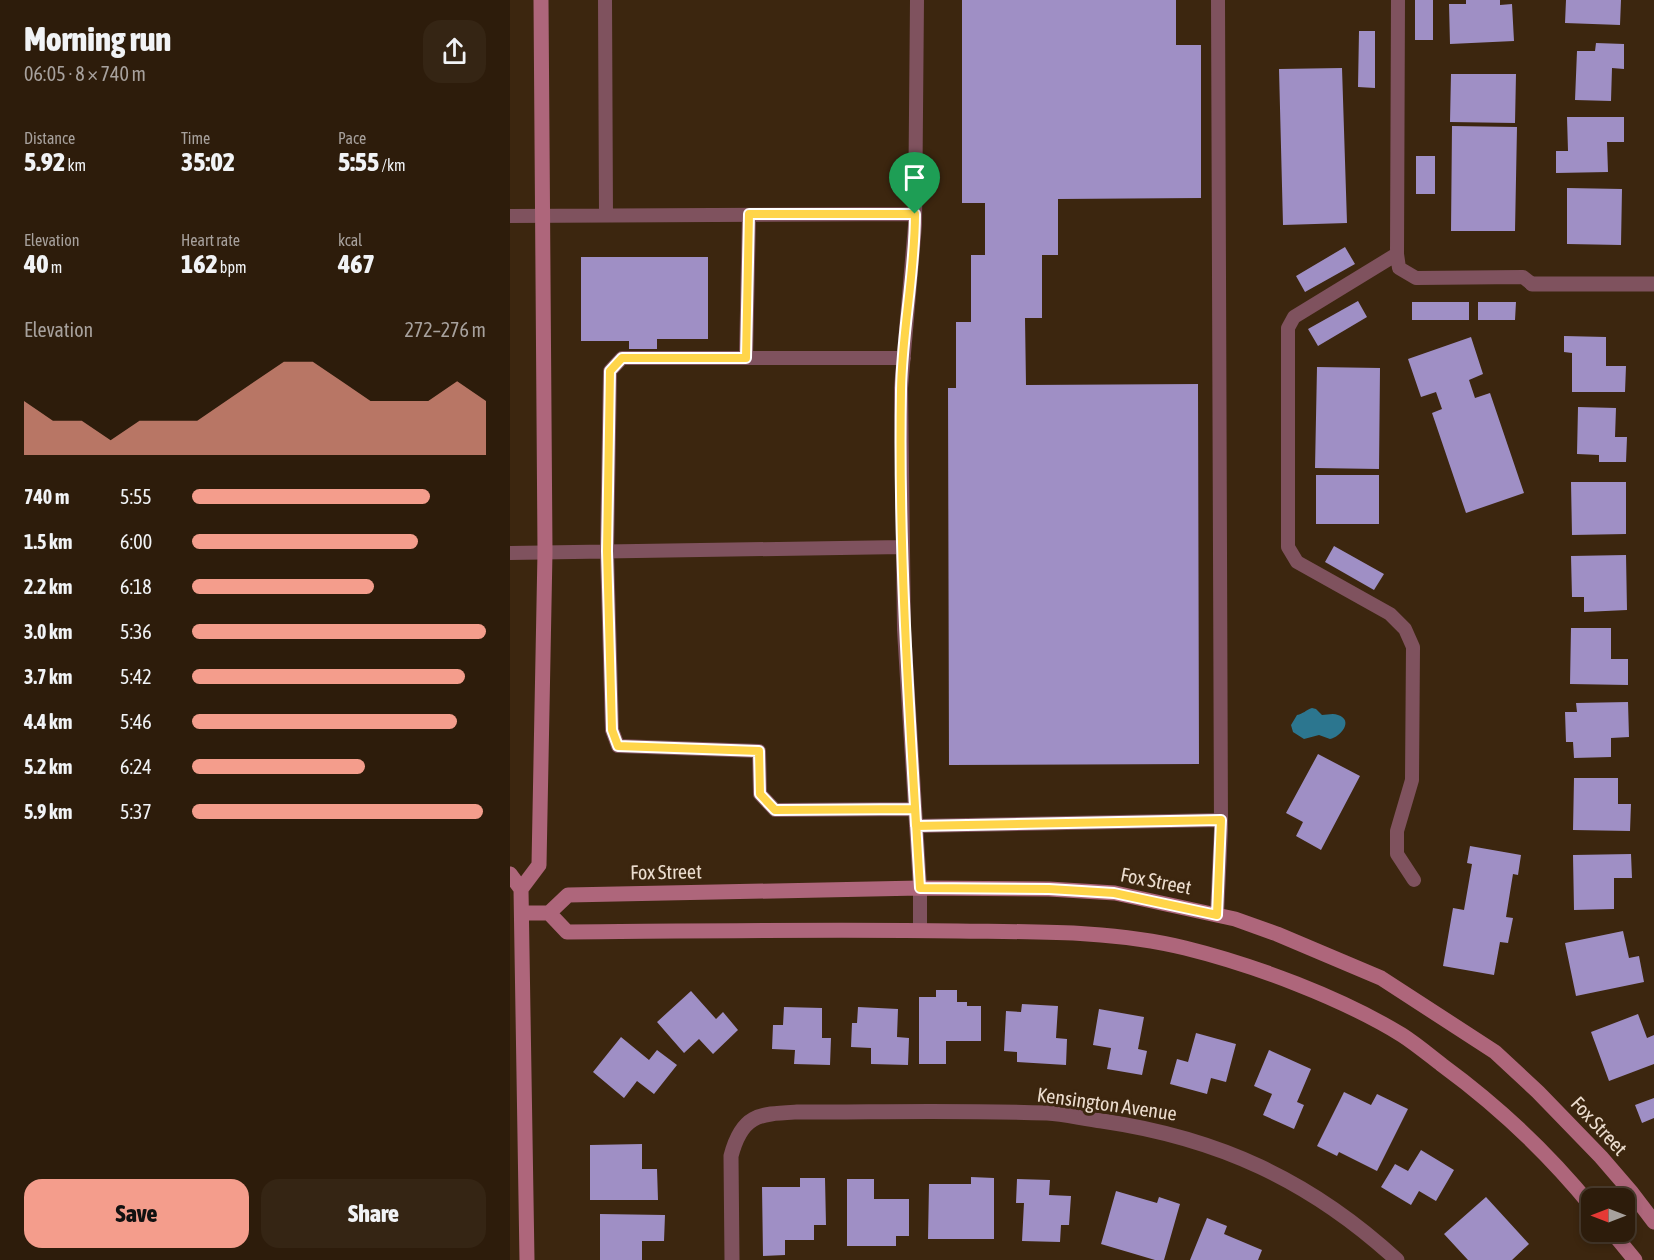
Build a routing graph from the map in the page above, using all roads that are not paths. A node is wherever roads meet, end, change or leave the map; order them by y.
1 (541, 0) edge
2 (605, 0) edge
3 (917, 0) edge
4 (1218, 0) edge
5 (1398, 0) edge
6 (749, 214) junction
7 (915, 214) junction
8 (543, 215) junction
9 (606, 215) junction
10 (510, 216) edge
11 (1397, 254) junction
12 (1532, 284) joint
13 (1654, 284) edge
14 (746, 358) junction
15 (904, 358) junction
16 (903, 547) junction
17 (607, 551) junction
18 (544, 552) junction
19 (510, 553) edge
20 (915, 809) junction
21 (1221, 820) junction
22 (916, 826) junction
23 (510, 874) edge
24 (1414, 880) dead end
25 (920, 888) junction
26 (521, 889) junction
27 (516, 912) edge
28 (549, 913) junction
29 (1217, 915) junction
30 (920, 930) junction
31 (1581, 1194) edge
32 (1654, 1222) edge
33 (1620, 1242) edge
34 (527, 1260) edge
35 (732, 1260) edge
36 (1397, 1260) edge
37 (1635, 1260) edge

1 - 8 street
2 - 9 lane
3 - 7 lane
4 - 21 lane
5 - 11 lane
6 - 7 lane
6 - 9 lane
6 - 14 lane
7 - 15 lane
8 - 9 lane
8 - 10 lane
8 - 18 street
11 - 12 lane
11 - 24 lane
12 - 13 street
14 - 15 lane
14 - 17 lane
15 - 16 lane
16 - 17 lane
16 - 20 lane
17 - 18 lane
17 - 20 lane
18 - 19 lane
18 - 26 street
20 - 22 lane
21 - 22 lane
21 - 29 lane
22 - 25 lane
23 - 26 street
25 - 28 street, Fox Street
25 - 29 street, Fox Street
25 - 30 lane
26 - 27 street
27 - 28 street
27 - 34 street
28 - 30 street
29 - 32 street, Fox Street
30 - 31 street
33 - 37 street
35 - 36 street, Kensington Avenue

